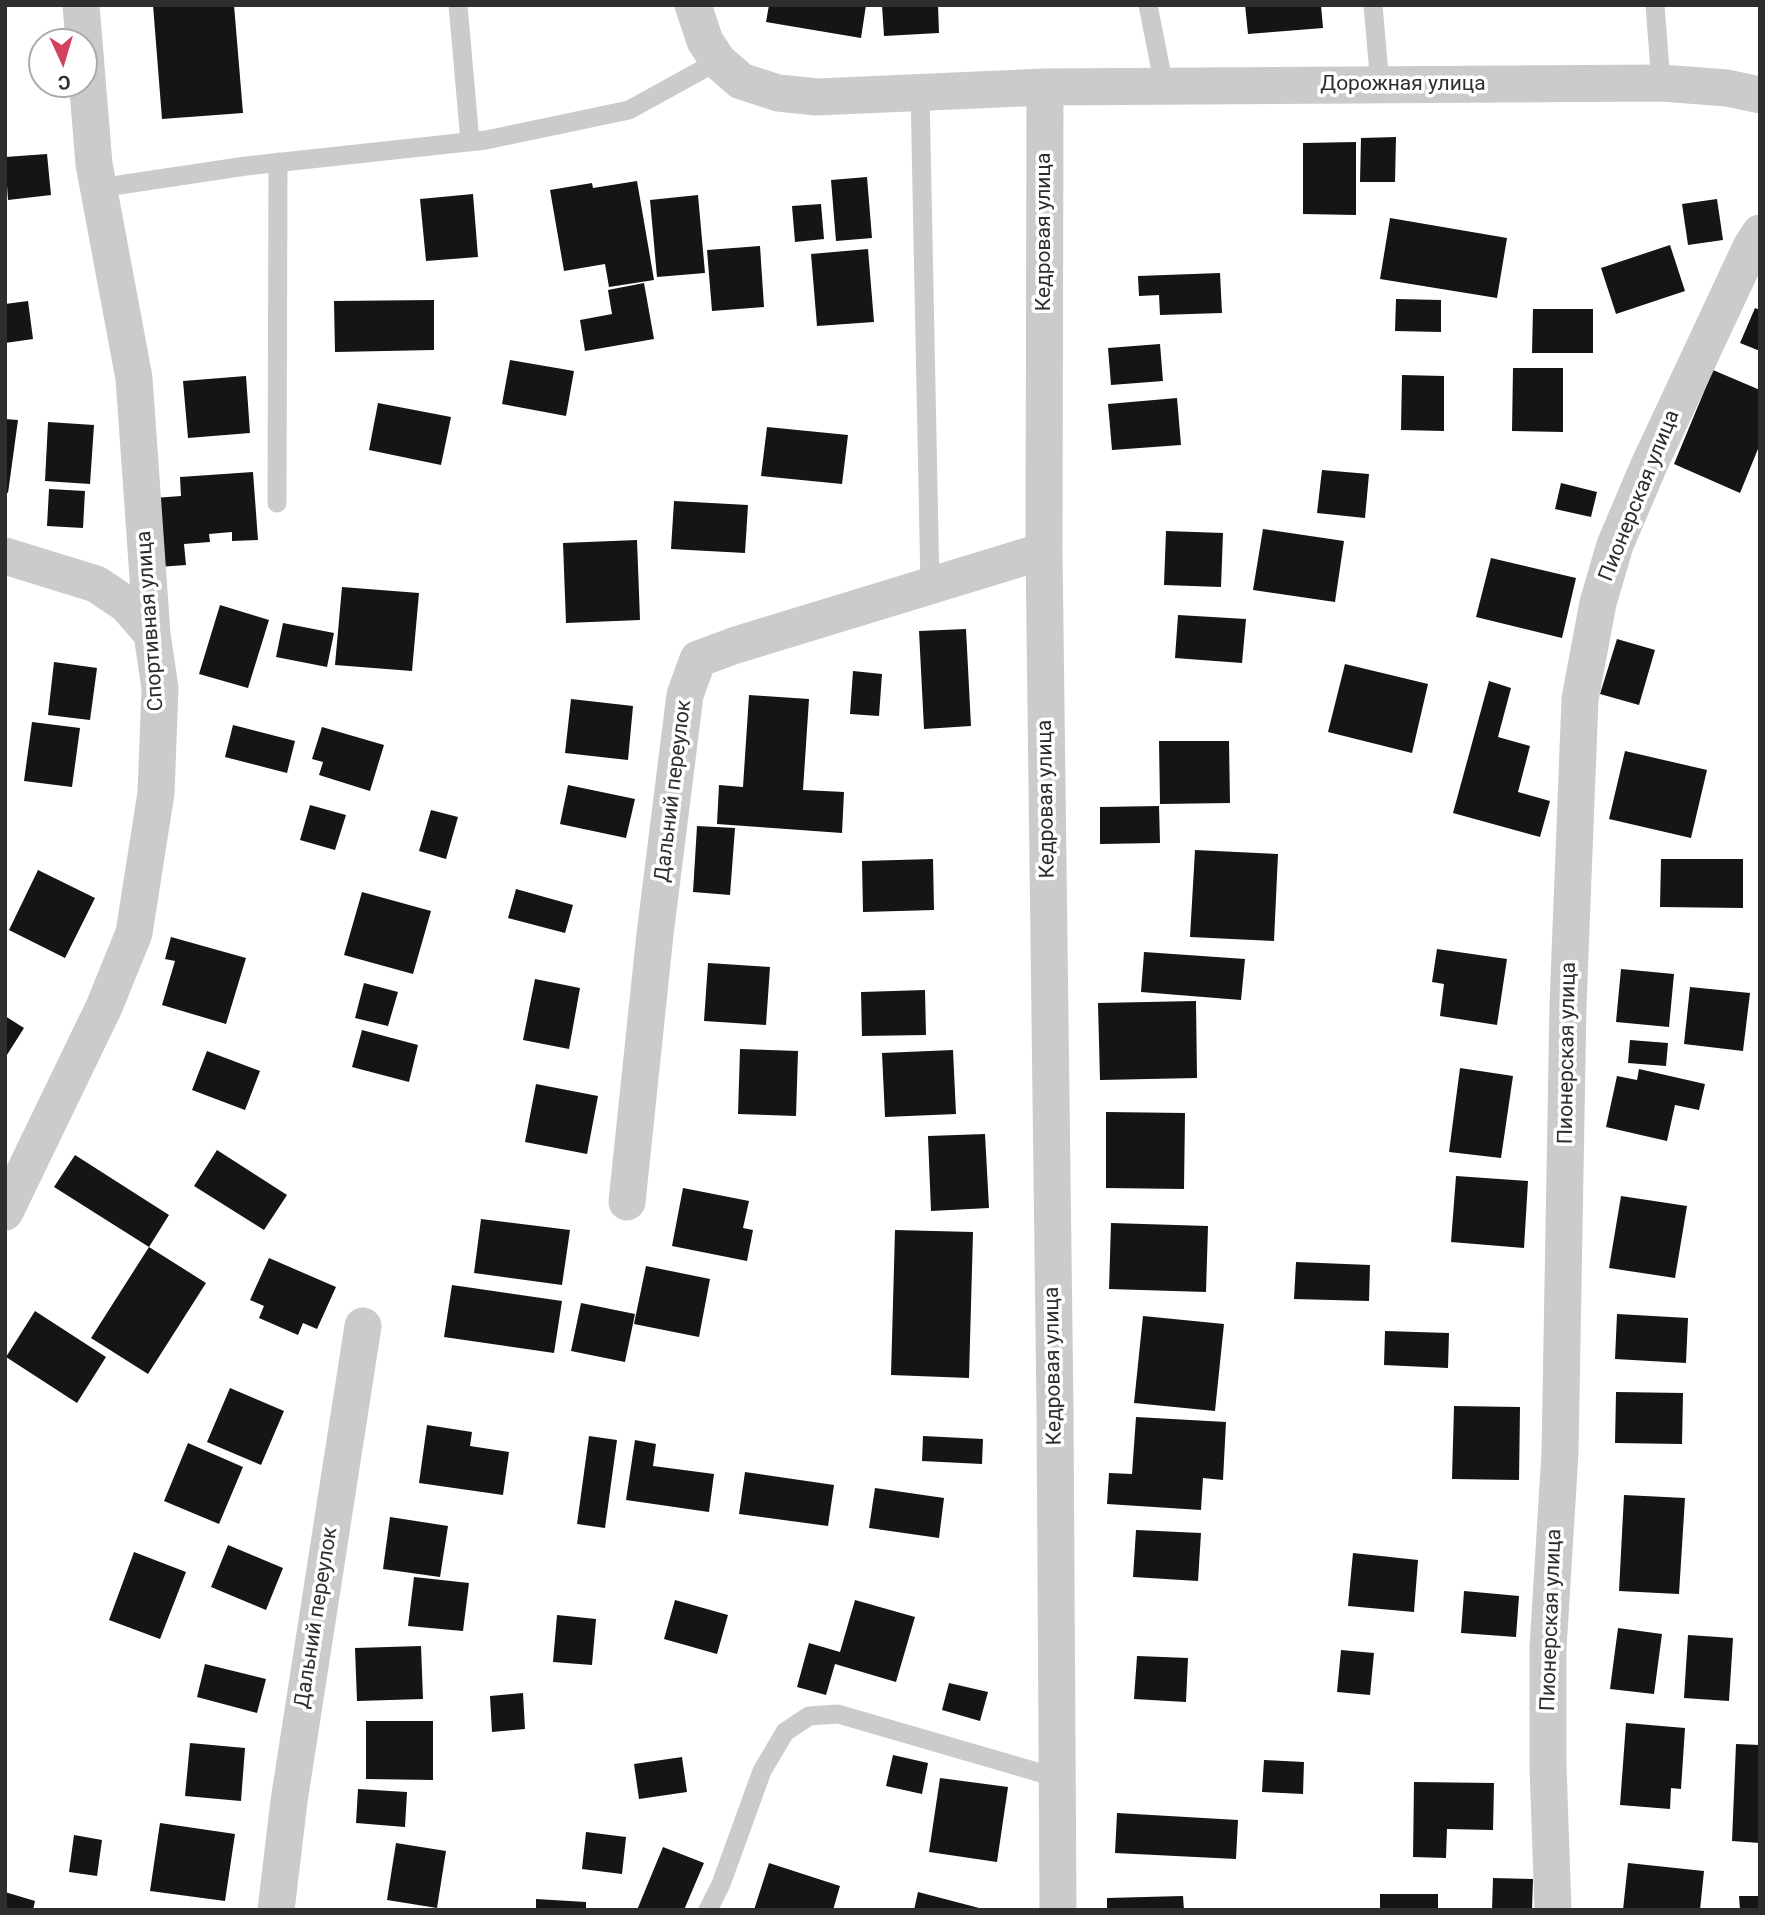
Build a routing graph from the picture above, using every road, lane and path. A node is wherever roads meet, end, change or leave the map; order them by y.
1 (81, 5) edge
2 (458, 5) edge
3 (693, 5) edge
4 (1148, 5) edge
5 (1373, 5) edge
6 (1655, 5) edge
7 (718, 61) junction
8 (1661, 83) junction
9 (1380, 85) junction
10 (1164, 86) junction
11 (1045, 87) junction
12 (920, 92) junction
13 (1760, 95) edge
14 (470, 142) junction
15 (278, 162) junction
16 (99, 188) junction
17 (1760, 233) edge
18 (277, 503) dead end
19 (1044, 551) junction
20 (5, 556) edge
21 (930, 585) junction
22 (152, 634) junction
23 (627, 1202) dead end
24 (5, 1212) edge
25 (363, 1326) dead end
26 (1058, 1778) junction
27 (276, 1910) edge
28 (708, 1910) edge
29 (1058, 1910) edge
30 (1553, 1910) edge

1 - 16 street, Спортивная улица
2 - 14 lane
3 - 7 street
4 - 10 lane
5 - 9 lane
6 - 8 lane
7 - 12 street
7 - 14 lane
8 - 9 street, Дорожная улица
8 - 13 street, Дорожная улица
9 - 10 street, Дорожная улица
10 - 11 street, Дорожная улица
11 - 12 street
11 - 19 street, Кедровая улица
12 - 21 lane
14 - 15 lane
15 - 16 lane
15 - 18 lane
16 - 22 street, Спортивная улица
17 - 30 street, Пионерская улица
19 - 21 street, Дальний переулок
19 - 26 street, Кедровая улица
20 - 22 street
21 - 23 street, Дальний переулок
22 - 24 street, Спортивная улица
25 - 27 street, Дальний переулок
26 - 28 lane
26 - 29 street, Кедровая улица

